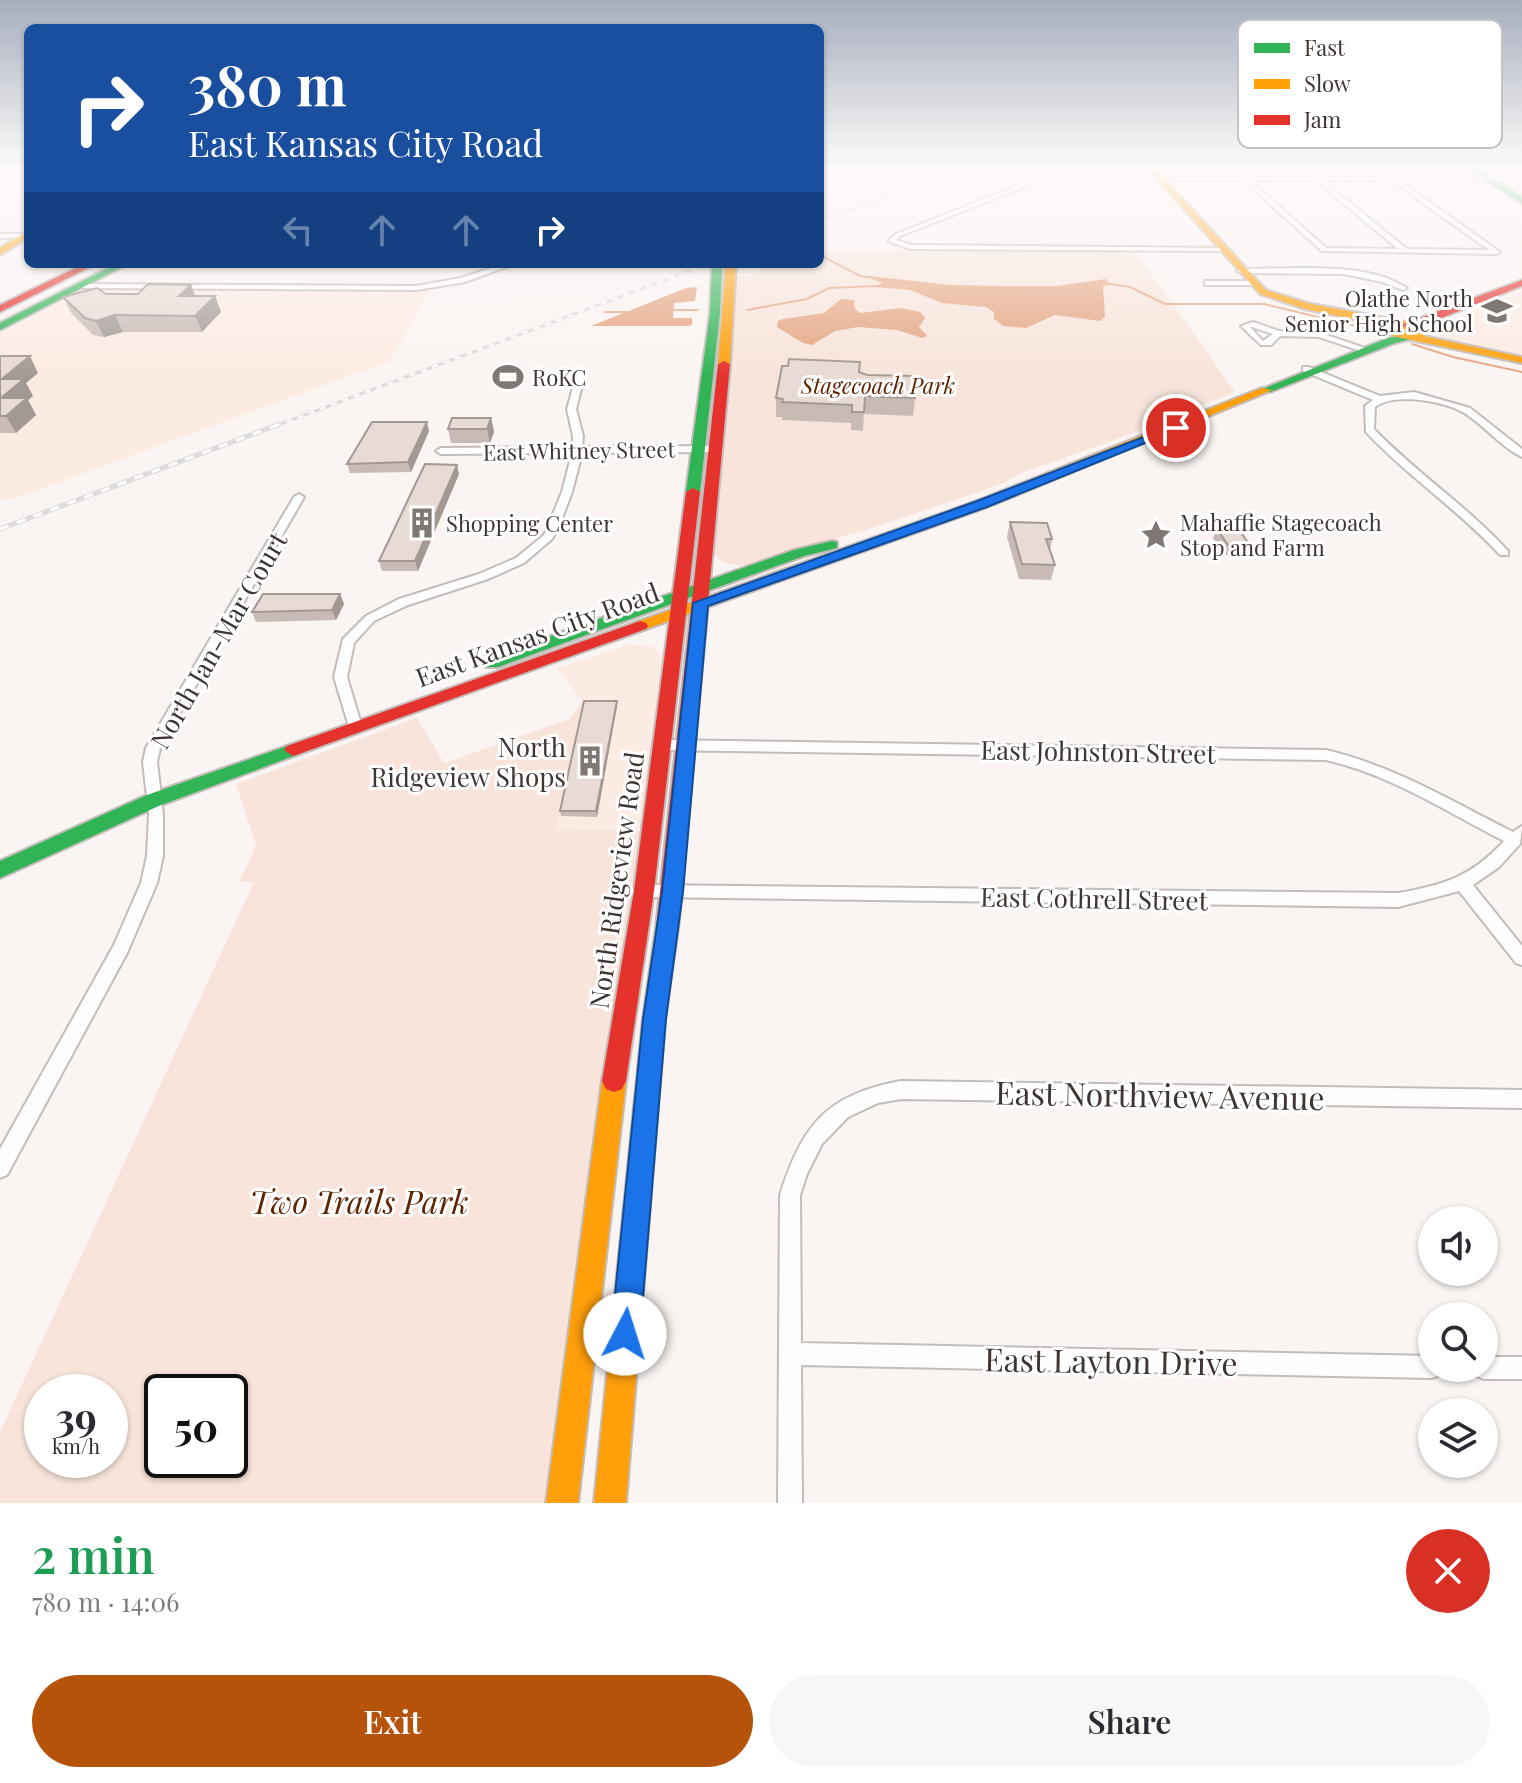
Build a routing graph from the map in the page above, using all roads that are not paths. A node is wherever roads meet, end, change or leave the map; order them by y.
1 (21, 238) edge
2 (892, 238) edge
3 (1212, 238) edge
4 (1311, 238) edge
5 (1389, 238) edge
6 (1477, 238) edge
7 (1222, 249) junction
8 (1405, 251) junction
9 (0, 252) edge
10 (63, 268) edge
11 (83, 268) edge
12 (115, 268) edge
13 (499, 268) edge
14 (717, 268) edge
15 (730, 268) edge
16 (1247, 277) junction
17 (1208, 283) dead end
18 (1522, 285) edge
19 (80, 286) junction
20 (1403, 288) dead end
21 (0, 298) edge
22 (0, 309) edge
23 (0, 327) edge
24 (1406, 331) junction
25 (1278, 333) dead end
26 (1364, 349) junction
27 (1522, 360) edge
28 (1310, 370) junction
29 (581, 373) dead end
30 (1379, 399) junction
31 (578, 448) junction
32 (707, 449) junction
33 (441, 451) dead end
34 (1522, 454) edge
35 (299, 497) dead end
36 (1504, 553) dead end
37 (701, 596) junction
38 (679, 603) junction
39 (352, 720) junction
40 (661, 745) junction
41 (688, 745) junction
42 (154, 794) junction
43 (1518, 836) edge
44 (0, 858) edge
45 (0, 870) edge
46 (1464, 886) junction
47 (644, 891) junction
48 (672, 892) junction
49 (1522, 958) edge
50 (1522, 1099) edge
51 (0, 1168) edge
52 (790, 1354) junction
53 (1418, 1367) edge
54 (1498, 1368) edge
55 (1522, 1368) edge
56 (562, 1503) edge
57 (610, 1503) edge
58 (790, 1503) edge

1 - 9 main road
2 - 7 street
3 - 7 main road
4 - 8 street
5 - 8 street
6 - 8 street
7 - 16 main road
10 - 21 main road
11 - 22 main road
12 - 19 main road
13 - 19 street
14 - 32 main road, North Ridgeview Road
15 - 32 main road, North Ridgeview Road
16 - 17 street
16 - 20 street
16 - 24 main road
18 - 24 main road, East Kansas City Road
19 - 23 main road
24 - 26 main road, East Kansas City Road
24 - 27 main road
25 - 26 street
26 - 28 main road, East Kansas City Road
28 - 30 street
28 - 37 main road, East Kansas City Road
29 - 31 street
30 - 34 street
30 - 36 street
31 - 32 street, East Whitney Street
31 - 33 street, East Whitney Street
31 - 39 street
32 - 37 main road, North Ridgeview Road
32 - 38 main road, North Ridgeview Road
35 - 42 street, North Jan-Mar Court
37 - 38 main road, East Kansas City Road
37 - 41 main road, North Ridgeview Road
38 - 39 main road, East Kansas City Road
38 - 40 main road, North Ridgeview Road
39 - 42 main road, East Kansas City Road
40 - 41 street, East Johnston Street
40 - 47 main road, North Ridgeview Road
41 - 43 street, East Johnston Street
41 - 48 main road, North Ridgeview Road
42 - 44 main road, East Kansas City Road
42 - 45 main road, East Kansas City Road
42 - 51 street, North Jan-Mar Court
43 - 46 street, East Cothrell Street
46 - 48 street, East Cothrell Street
46 - 49 street
47 - 48 street, East Cothrell Street
47 - 56 main road, North Ridgeview Road
48 - 57 main road, North Ridgeview Road
50 - 52 street, East Northview Avenue
52 - 53 street, East Layton Drive
52 - 58 street
54 - 55 street

